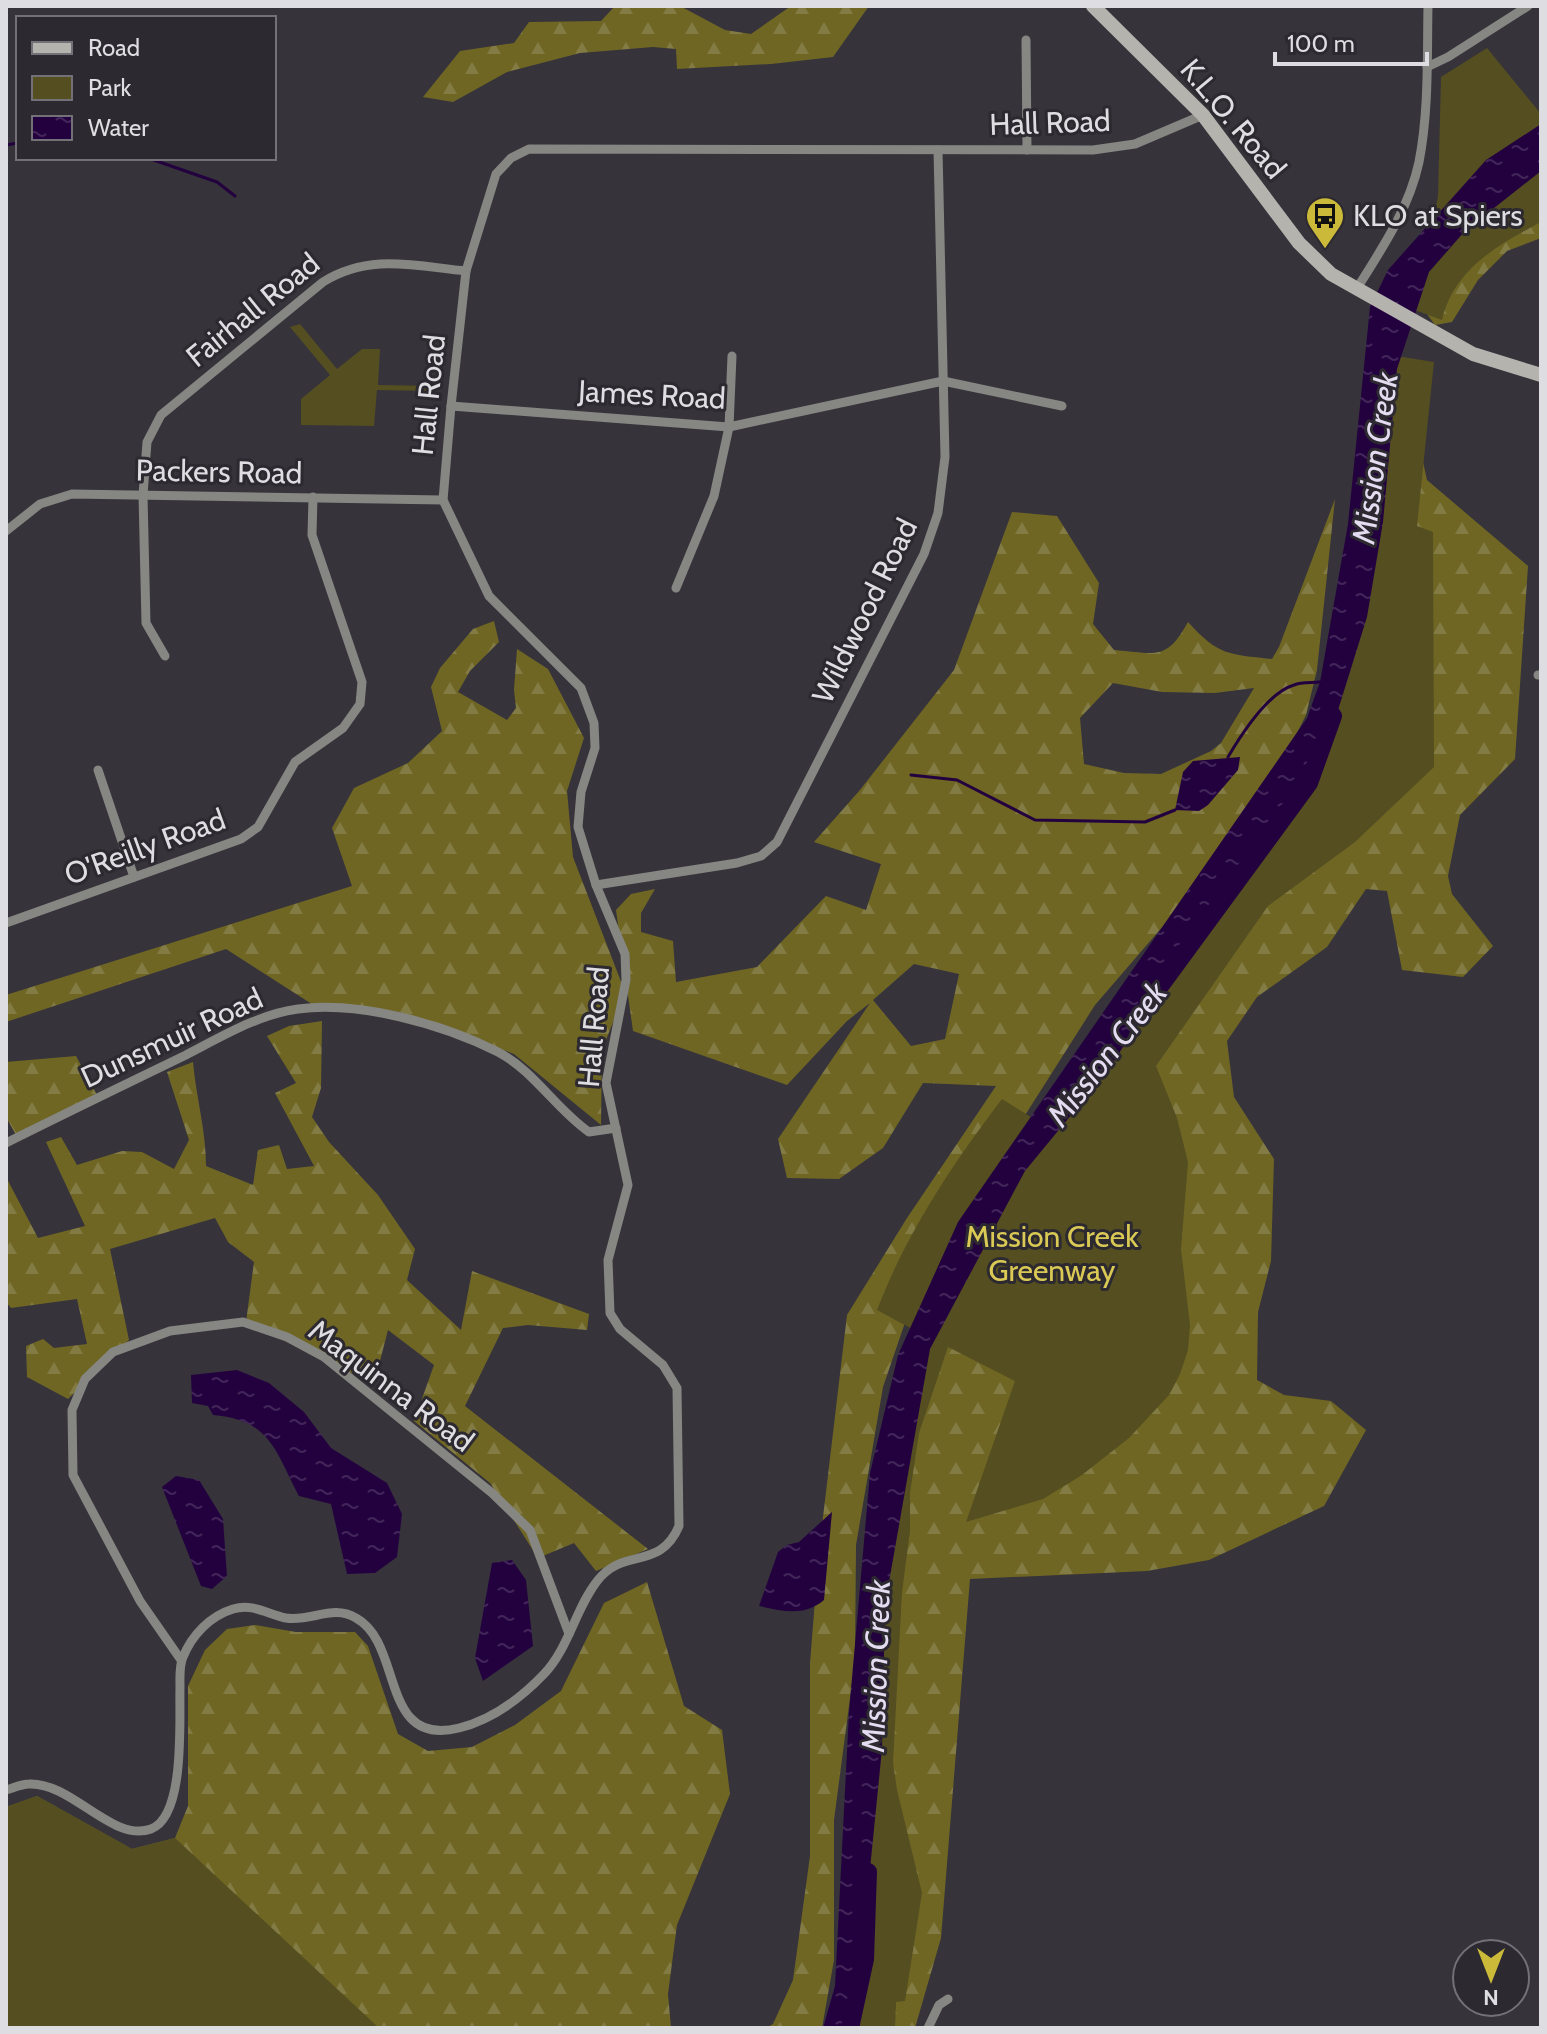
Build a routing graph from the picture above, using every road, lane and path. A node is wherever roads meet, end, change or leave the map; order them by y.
1 (1093, 6) edge
2 (1428, 6) edge
3 (1528, 6) edge
4 (1026, 40) dead end
5 (1427, 67) junction
6 (1203, 115) junction
7 (938, 150) junction
8 (1027, 150) junction
9 (466, 271) junction
10 (1356, 290) junction
11 (732, 356) dead end
12 (1541, 375) edge
13 (943, 381) junction
14 (451, 406) junction
15 (1062, 406) dead end
16 (729, 427) junction
17 (143, 495) junction
18 (313, 497) junction
19 (443, 500) junction
20 (6, 531) edge
21 (676, 588) dead end
22 (165, 656) dead end
23 (98, 770) dead end
24 (134, 877) junction
25 (596, 885) junction
26 (6, 923) edge
27 (616, 1128) junction
28 (6, 1143) edge
29 (569, 1634) junction
30 (181, 1660) junction
31 (6, 1790) edge
32 (948, 1999) dead end
33 (928, 2028) edge

1 - 6 main road, K.L.O. Road
2 - 5 street
3 - 5 street
4 - 8 street
5 - 10 street
6 - 8 street, Hall Road
6 - 10 main road, K.L.O. Road
7 - 8 street, Hall Road
7 - 9 street, Hall Road
7 - 13 street, Wildwood Road
9 - 14 street, Hall Road
9 - 17 street, Fairhall Road
10 - 12 main road, K.L.O. Road
11 - 16 street
13 - 15 street
13 - 16 street, James Road
13 - 25 street, Wildwood Road
14 - 16 street, James Road
14 - 19 street, Hall Road
16 - 21 street
17 - 18 street, Packers Road
17 - 20 street, Packers Road
17 - 22 street, Fairhall Road
18 - 19 street, Packers Road
18 - 24 street, O'Reilly Road
19 - 25 street, Hall Road
23 - 24 street
24 - 26 street, O'Reilly Road
25 - 27 street, Hall Road
27 - 28 street, Dunsmuir Road
27 - 29 street, Hall Road
29 - 30 street, Hall Road
29 - 30 street, Maquinna Road
30 - 31 street
32 - 33 street

